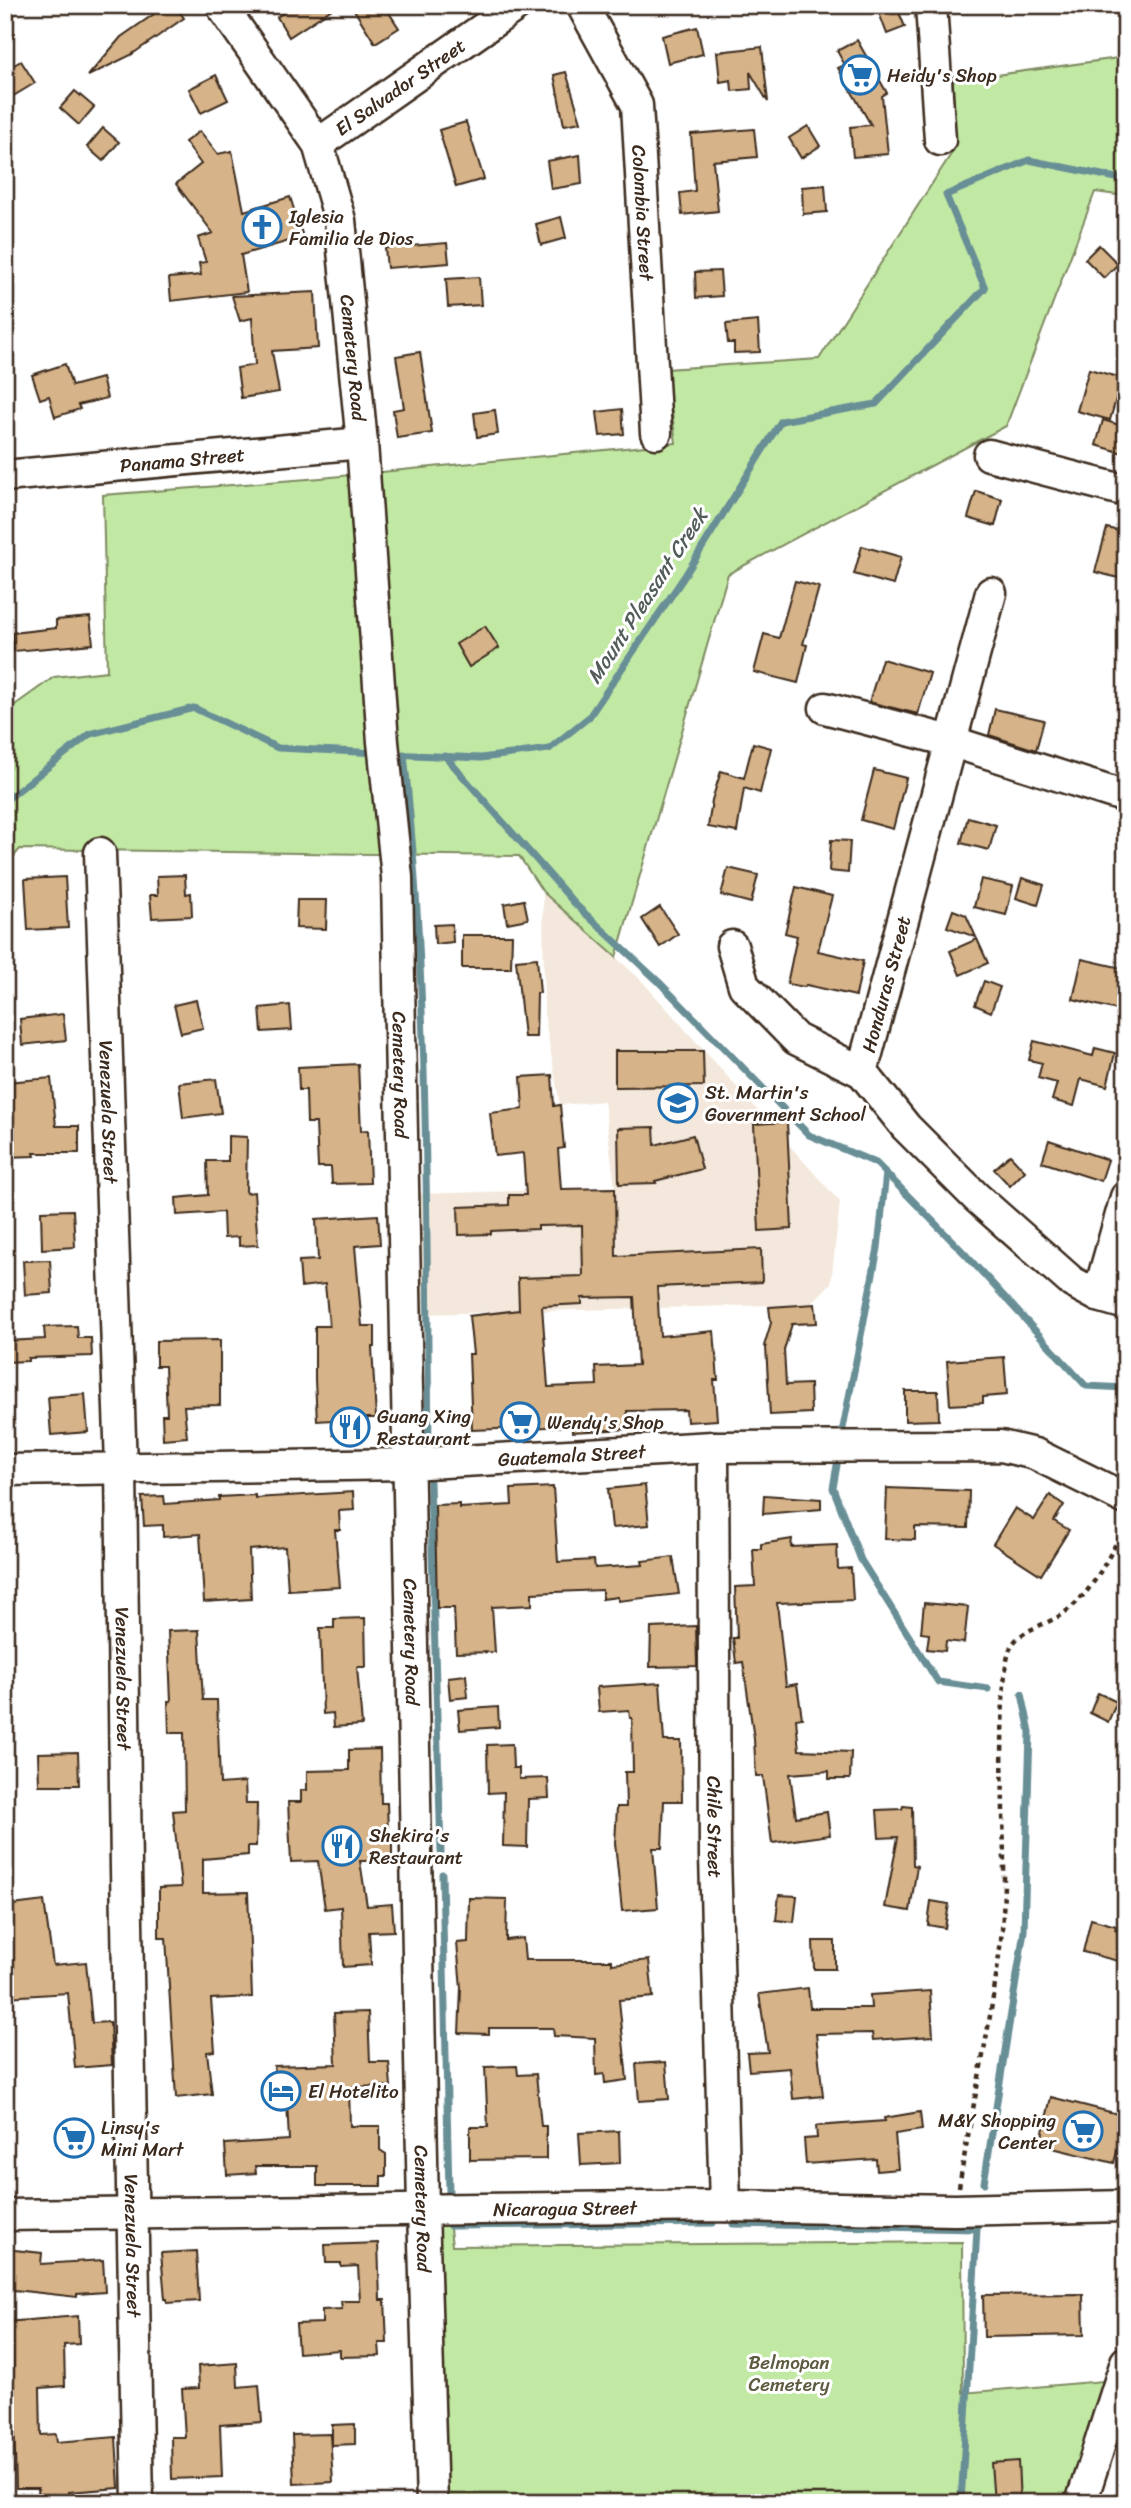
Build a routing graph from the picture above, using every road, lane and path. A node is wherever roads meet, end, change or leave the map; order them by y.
1 (221, 5) edge
2 (517, 5) edge
3 (583, 5) edge
4 (931, 5) edge
5 (940, 140) dead end
6 (318, 144) junction
7 (656, 433) dead end
8 (362, 443) junction
9 (989, 455) dead end
10 (5, 477) edge
11 (1126, 491) edge
12 (992, 593) dead end
13 (825, 708) dead end
14 (950, 741) junction
15 (1126, 797) edge
16 (100, 853) dead end
17 (732, 946) dead end
18 (862, 1072) junction
19 (1126, 1197) edge
20 (1112, 1300) edge
21 (713, 1447) junction
22 (408, 1464) junction
23 (121, 1467) junction
24 (5, 1470) edge
25 (1126, 1499) edge
26 (1126, 1525) edge
27 (724, 2206) junction
28 (1126, 2206) edge
29 (423, 2210) junction
30 (955, 2210) junction
31 (5, 2215) edge
32 (132, 2215) junction
33 (1124, 2373) edge
34 (138, 2503) edge
35 (432, 2503) edge
36 (1082, 2503) edge

1 - 6 street, Cemetery Road
2 - 6 street, El Salvador Street
3 - 7 street, Colombia Street
4 - 5 street
6 - 8 street, Cemetery Road
8 - 10 street, Panama Street
8 - 22 street, Cemetery Road
9 - 11 street
12 - 14 street, Honduras Street
13 - 14 street
14 - 15 street
14 - 18 street, Honduras Street
16 - 23 street, Venezuela Street
17 - 18 street
18 - 20 street, Honduras Street
19 - 20 street
21 - 22 street, Guatemala Street
21 - 25 street, Guatemala Street
21 - 27 street, Chile Street
22 - 23 street, Guatemala Street
22 - 29 street, Cemetery Road
23 - 24 street, Guatemala Street
23 - 32 street, Venezuela Street
26 - 30 path
27 - 29 street, Nicaragua Street
27 - 30 street, Nicaragua Street
28 - 30 street, Nicaragua Street
29 - 32 street, Nicaragua Street
29 - 35 street, Cemetery Road
31 - 32 street, Nicaragua Street
32 - 34 street, Venezuela Street
33 - 36 street

